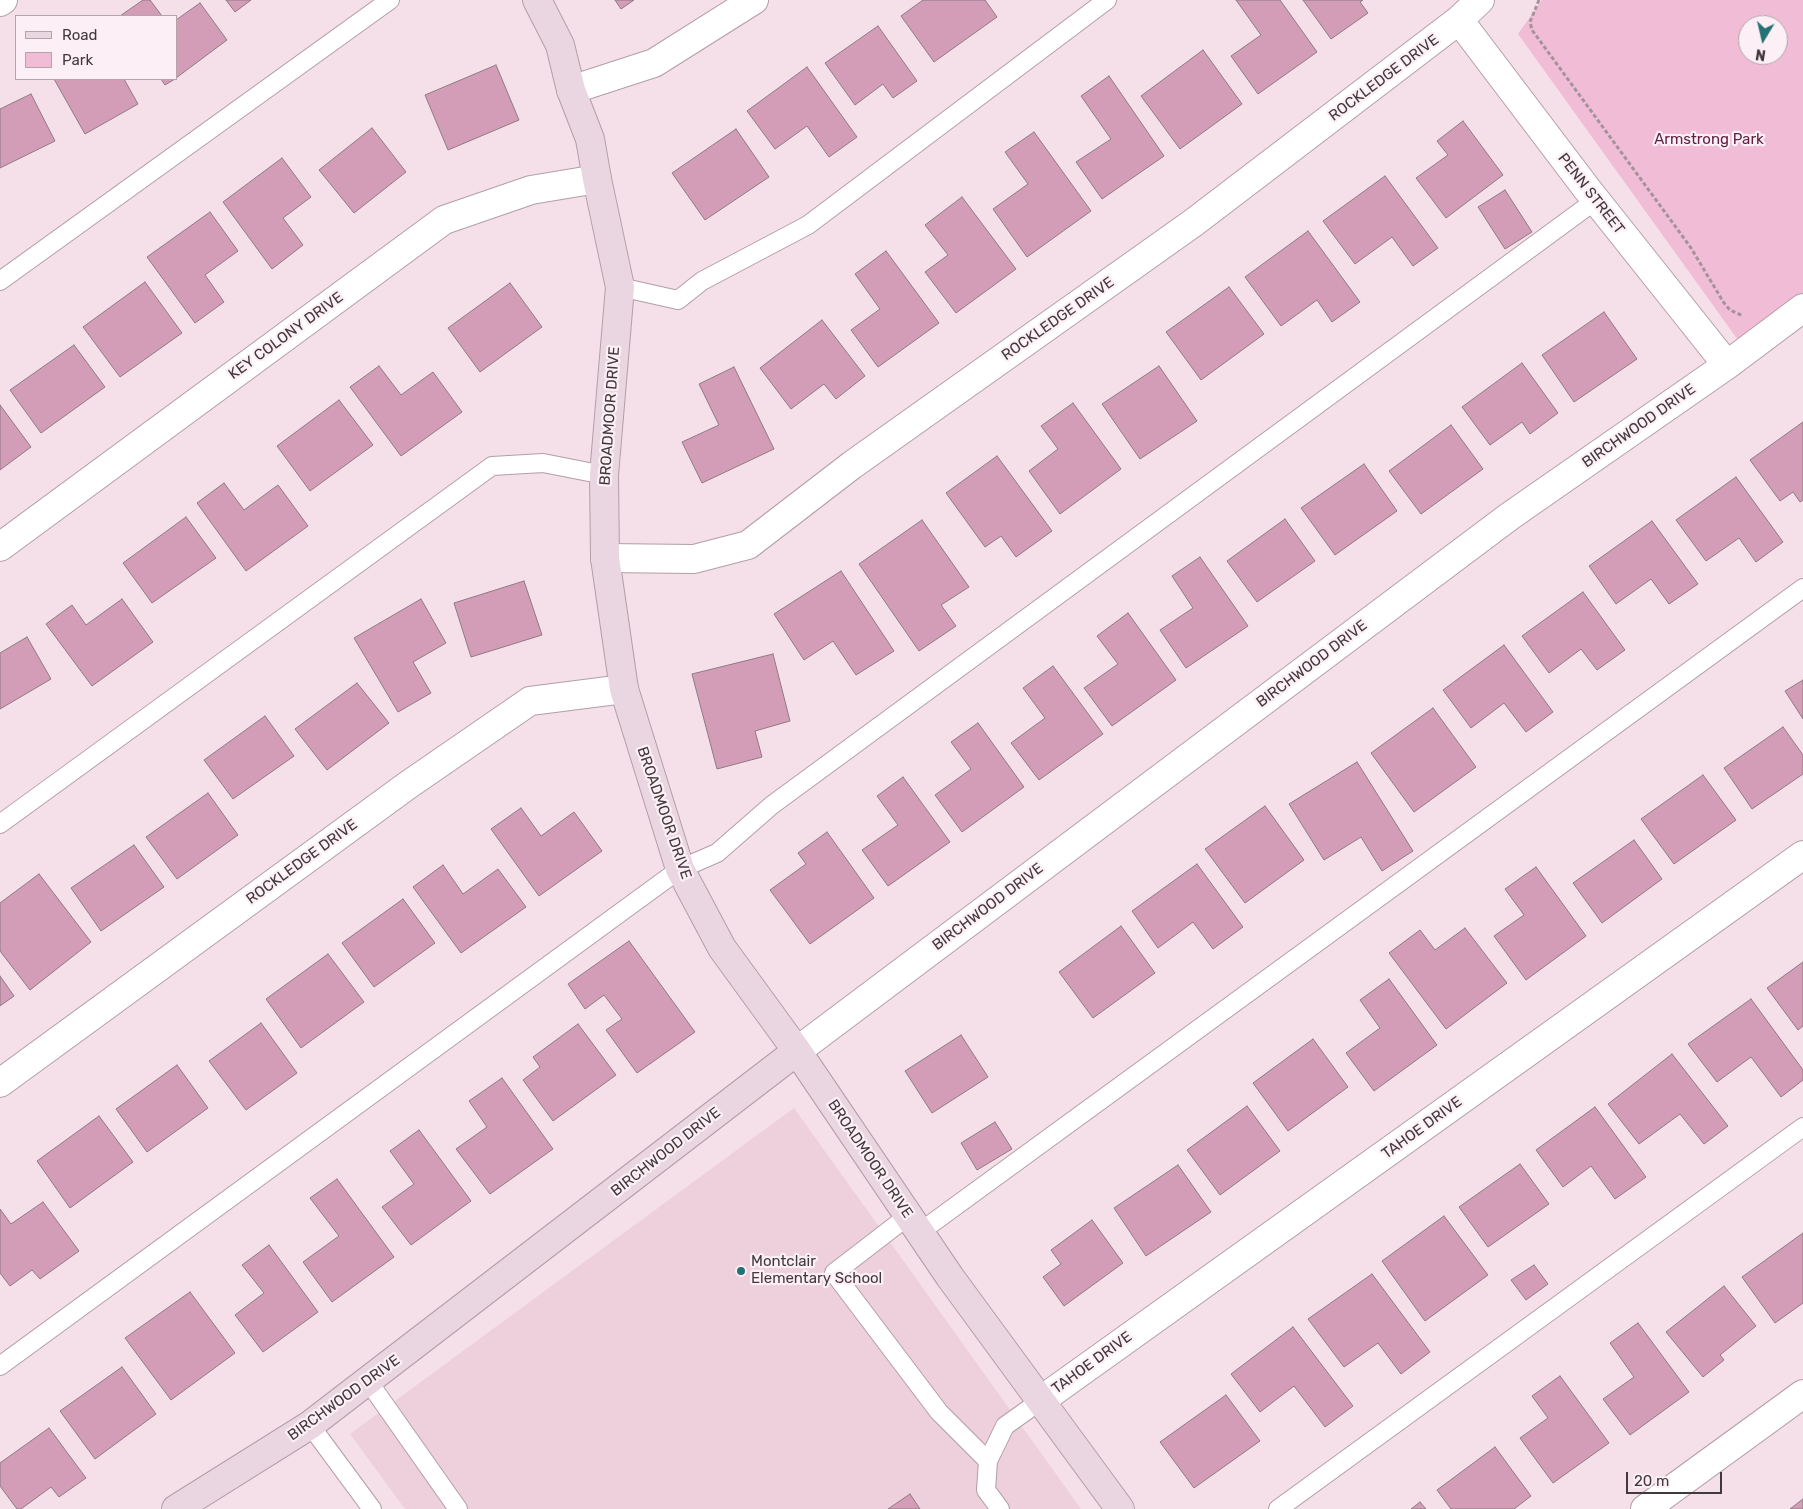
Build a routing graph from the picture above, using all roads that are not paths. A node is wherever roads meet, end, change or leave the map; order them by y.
1 (3, 0) edge
2 (390, 0) edge
3 (536, 0) edge
4 (754, 0) edge
5 (1107, 0) edge
6 (1480, 0) edge
7 (0, 2) edge
8 (1459, 20) junction
9 (571, 90) junction
10 (597, 179) junction
11 (1596, 200) junction
12 (0, 281) edge
13 (620, 287) junction
14 (1803, 308) edge
15 (1727, 364) junction
16 (604, 475) junction
17 (0, 547) edge
18 (604, 558) junction
19 (1803, 588) edge
20 (624, 689) junction
21 (0, 824) edge
22 (1803, 854) edge
23 (680, 869) junction
24 (796, 1051) junction
25 (0, 1083) edge
26 (1803, 1127) edge
27 (914, 1224) junction
28 (0, 1366) edge
29 (368, 1381) junction
30 (1803, 1394) edge
31 (1040, 1401) junction
32 (310, 1425) junction
33 (988, 1461) junction
34 (176, 1509) edge
35 (372, 1509) edge
36 (458, 1509) edge
37 (1000, 1509) edge
38 (1120, 1509) edge
39 (1278, 1509) edge
40 (1645, 1509) edge

1 - 7 street
2 - 12 lane
3 - 9 street, BROADMOOR DRIVE
4 - 9 street
5 - 13 lane
6 - 8 street, ROCKLEDGE DRIVE
8 - 11 street, PENN STREET
8 - 18 street, ROCKLEDGE DRIVE
9 - 10 street, BROADMOOR DRIVE
10 - 13 street, BROADMOOR DRIVE
10 - 17 street, KEY COLONY DRIVE
11 - 15 street, PENN STREET
11 - 23 lane
13 - 16 street, BROADMOOR DRIVE
14 - 15 street, BIRCHWOOD DRIVE
15 - 24 street, BIRCHWOOD DRIVE
16 - 18 street, BROADMOOR DRIVE
16 - 21 lane
18 - 20 street, BROADMOOR DRIVE
19 - 27 lane
20 - 23 street, BROADMOOR DRIVE
20 - 25 street, ROCKLEDGE DRIVE
22 - 31 street, TAHOE DRIVE
23 - 24 street, BROADMOOR DRIVE
23 - 28 lane
24 - 27 street, BROADMOOR DRIVE
24 - 29 street, BIRCHWOOD DRIVE
26 - 39 lane
27 - 31 street, BROADMOOR DRIVE
27 - 33 lane
29 - 32 street, BIRCHWOOD DRIVE
29 - 36 lane
30 - 40 street
31 - 33 lane
31 - 38 street, BROADMOOR DRIVE
32 - 34 street, BIRCHWOOD DRIVE
32 - 35 lane
33 - 37 lane

